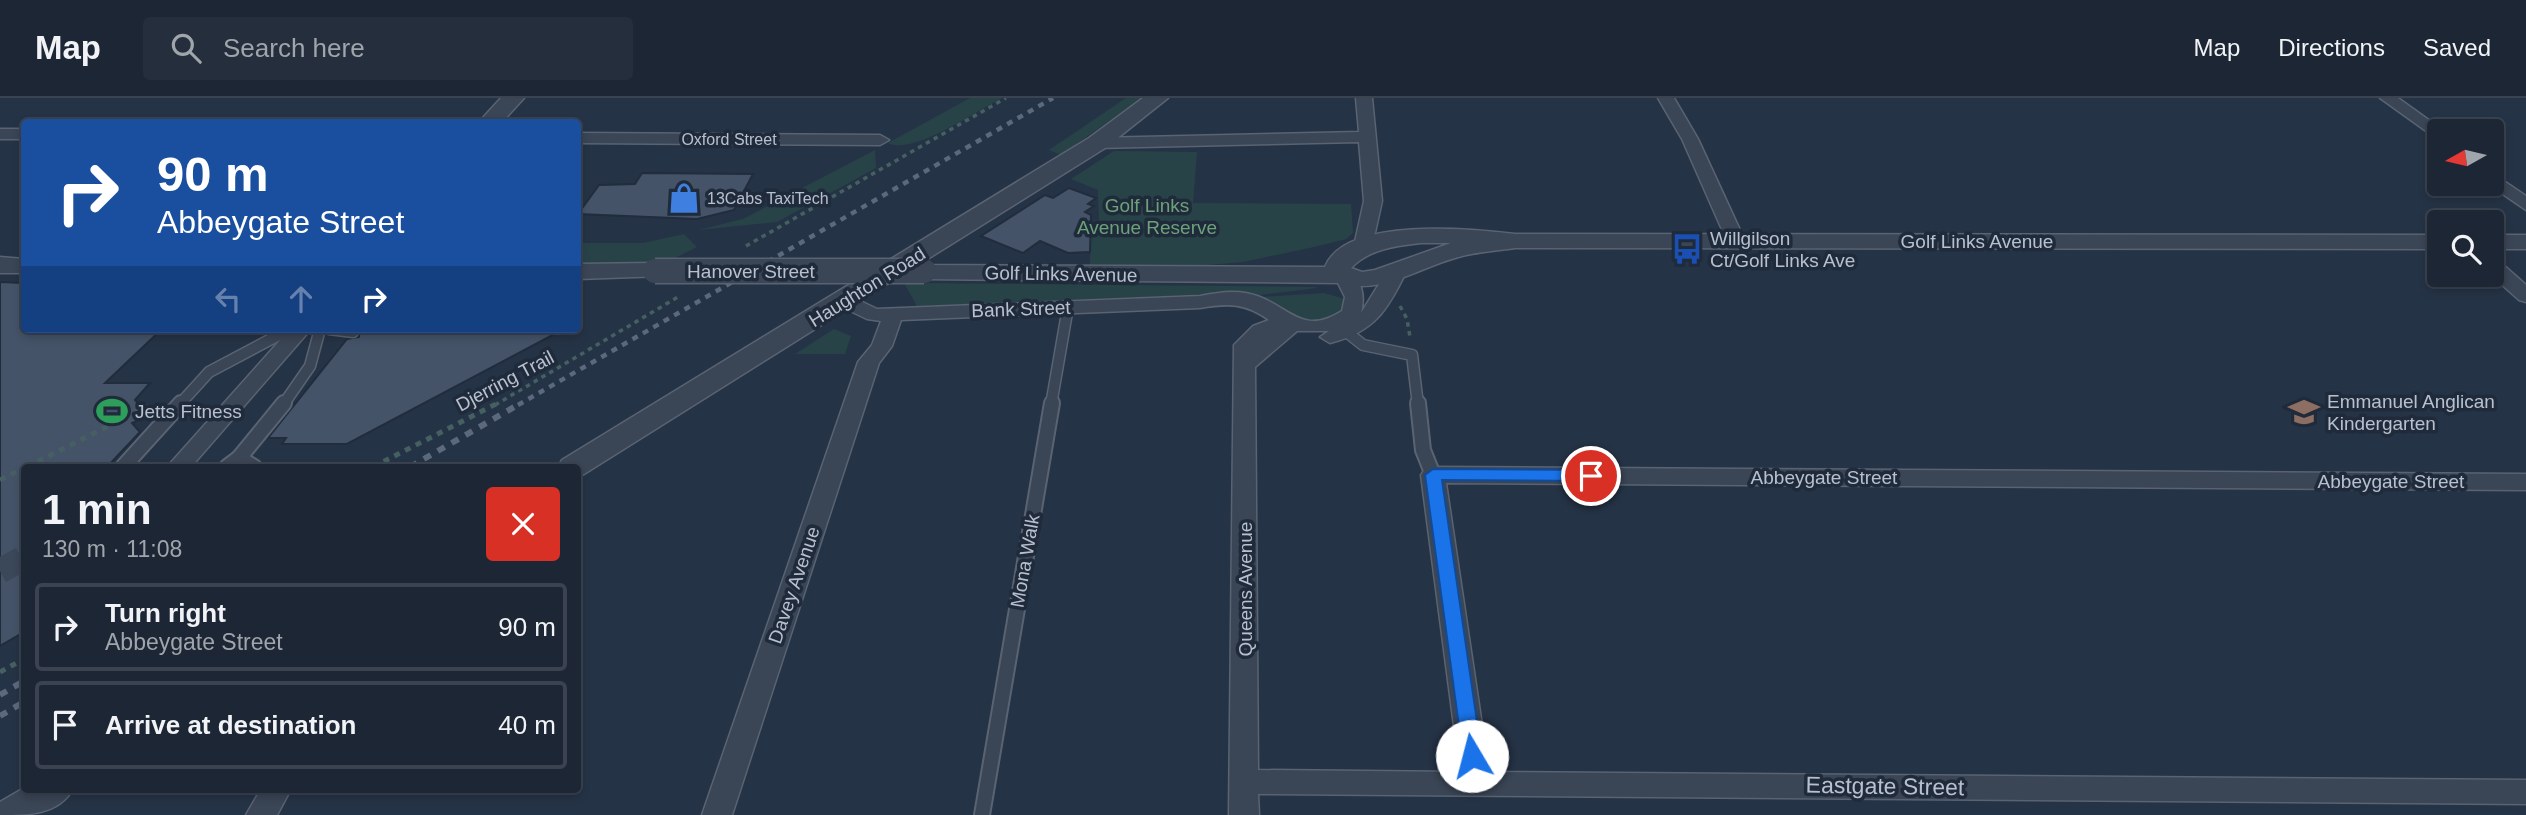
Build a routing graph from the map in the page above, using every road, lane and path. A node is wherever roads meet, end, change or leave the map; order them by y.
1 (513, 98) edge
2 (1006, 98) edge
3 (1157, 98) edge
4 (1364, 98) edge
5 (1666, 98) edge
6 (2388, 98) edge
7 (493, 119) edge
8 (2427, 126) edge
9 (0, 134) edge
10 (21, 134) edge
11 (581, 138) edge
12 (1105, 138) junction
13 (880, 140) dead end
14 (1307, 141) joint
15 (1367, 141) junction
16 (2504, 188) edge
17 (1373, 201) junction
18 (2526, 205) edge
19 (1393, 240) junction
20 (1515, 241) junction
21 (1736, 241) junction
22 (2427, 242) edge
23 (2504, 242) edge
24 (2526, 242) edge
25 (739, 250) dead end
26 (1349, 264) junction
27 (0, 265) edge
28 (21, 265) edge
29 (1399, 270) junction
30 (924, 271) joint
31 (581, 272) edge
32 (2504, 276) edge
33 (686, 292) dead end
34 (2526, 296) edge
35 (845, 301) junction
36 (1396, 301) dead end
37 (1068, 307) junction
38 (883, 314) junction
39 (1281, 327) junction
40 (1341, 328) junction
41 (282, 333) edge
42 (297, 333) edge
43 (320, 333) edge
44 (1412, 355) junction
45 (144, 410) dead end
46 (239, 458) junction
47 (34, 464) edge
48 (126, 464) edge
49 (181, 464) edge
50 (231, 464) edge
51 (249, 464) edge
52 (379, 464) edge
53 (578, 464) edge
54 (21, 470) edge
55 (1433, 475) junction
56 (0, 480) edge
57 (2526, 482) edge
58 (21, 661) edge
59 (0, 673) edge
60 (1244, 782) junction
61 (1476, 782) junction
62 (2526, 792) edge
63 (48, 793) edge
64 (275, 793) edge
65 (12, 815) edge
66 (261, 815) edge
67 (717, 815) edge
68 (982, 815) edge
69 (1244, 815) edge

1 - 7 street
2 - 25 path
3 - 12 street, Haughton Road
4 - 15 street
5 - 21 street
6 - 8 street
9 - 10 street
11 - 13 street, Oxford Street
12 - 14 street
12 - 35 street, Haughton Road
14 - 15 street
15 - 17 street
16 - 18 street
17 - 19 street
17 - 26 street
19 - 20 street, Golf Links Avenue
19 - 26 street, Golf Links Avenue
19 - 29 street
20 - 21 street, Golf Links Avenue
20 - 29 street, Golf Links Avenue
21 - 22 street, Golf Links Avenue
23 - 24 street
26 - 29 street, Golf Links Avenue
26 - 30 street, Golf Links Avenue
26 - 40 street
27 - 28 street
29 - 40 street
30 - 31 street, Hanover Street, bridge
32 - 34 street
33 - 52 path, Djerring Trail
35 - 38 street, Bank Street
35 - 53 street, Haughton Road
36 - 44 path
37 - 38 street, Bank Street
37 - 39 street, Bank Street
37 - 68 lane, Mona Walk
38 - 67 street, Davey Avenue
39 - 40 street
39 - 60 street, Queens Avenue
40 - 44 lane
41 - 48 lane
42 - 49 street
43 - 46 lane
44 - 55 lane
45 - 47 path
46 - 50 lane
46 - 51 lane
54 - 56 path
55 - 57 street, Abbeygate Street
55 - 61 street
58 - 59 path
60 - 61 street, Eastgate Street
60 - 69 street, Queens Avenue
61 - 62 street, Eastgate Street
63 - 65 street
64 - 66 street

